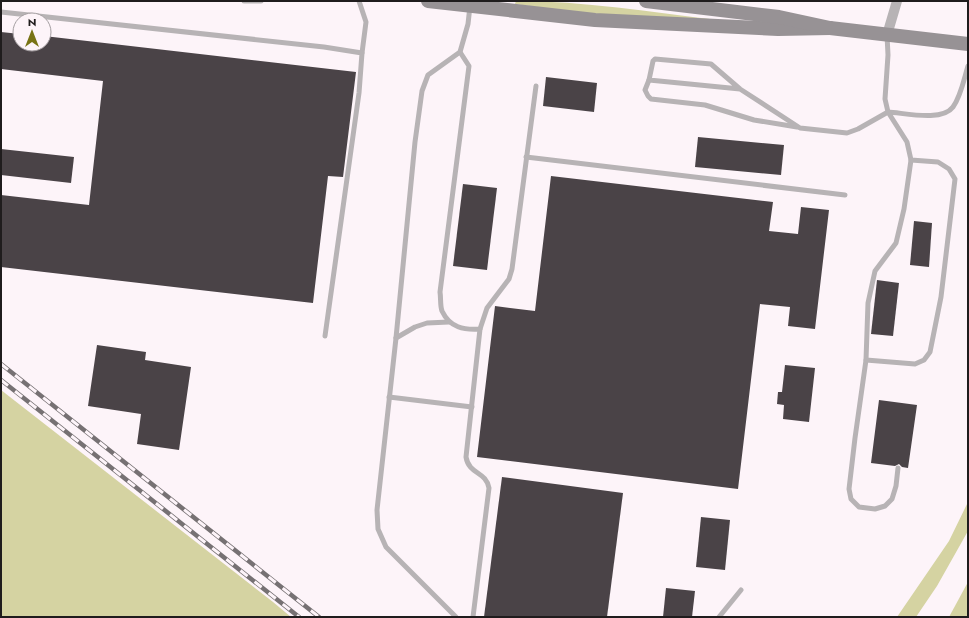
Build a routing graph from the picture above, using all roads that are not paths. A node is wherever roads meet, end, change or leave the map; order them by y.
1 (244, 1) edge
2 (261, 1) edge
3 (359, 1) edge
4 (428, 1) edge
5 (646, 1) edge
6 (896, 1) edge
7 (471, 3) edge
8 (1, 12) edge
9 (830, 28) junction
10 (887, 35) junction
11 (968, 44) edge
12 (460, 52) junction
13 (362, 53) junction
14 (968, 66) edge
15 (648, 80) junction
16 (536, 86) dead end
17 (740, 89) junction
18 (888, 112) junction
19 (800, 128) junction
20 (526, 157) junction
21 (911, 160) junction
22 (845, 195) dead end
23 (450, 322) junction
24 (480, 329) junction
25 (325, 336) dead end
26 (396, 338) junction
27 (866, 360) junction
28 (389, 397) junction
29 (472, 407) junction
30 (898, 468) dead end
31 (741, 590) dead end
32 (456, 617) edge
33 (473, 617) edge
34 (719, 617) edge

1 - 2 lane
3 - 13 lane
4 - 7 main road
5 - 9 main road
6 - 10 street
7 - 9 main road
7 - 12 lane
8 - 13 lane
9 - 10 main road
10 - 11 main road
10 - 18 lane
12 - 23 lane
12 - 26 lane
13 - 25 lane
14 - 18 lane
15 - 17 lane
15 - 17 lane
15 - 19 lane
16 - 20 lane
17 - 19 lane
18 - 19 lane
18 - 21 lane
20 - 22 lane
20 - 24 lane
21 - 27 lane
21 - 27 lane
23 - 24 lane
23 - 26 lane
24 - 29 lane
26 - 28 lane
27 - 30 lane
28 - 29 lane
28 - 32 lane
29 - 33 lane
31 - 34 lane

